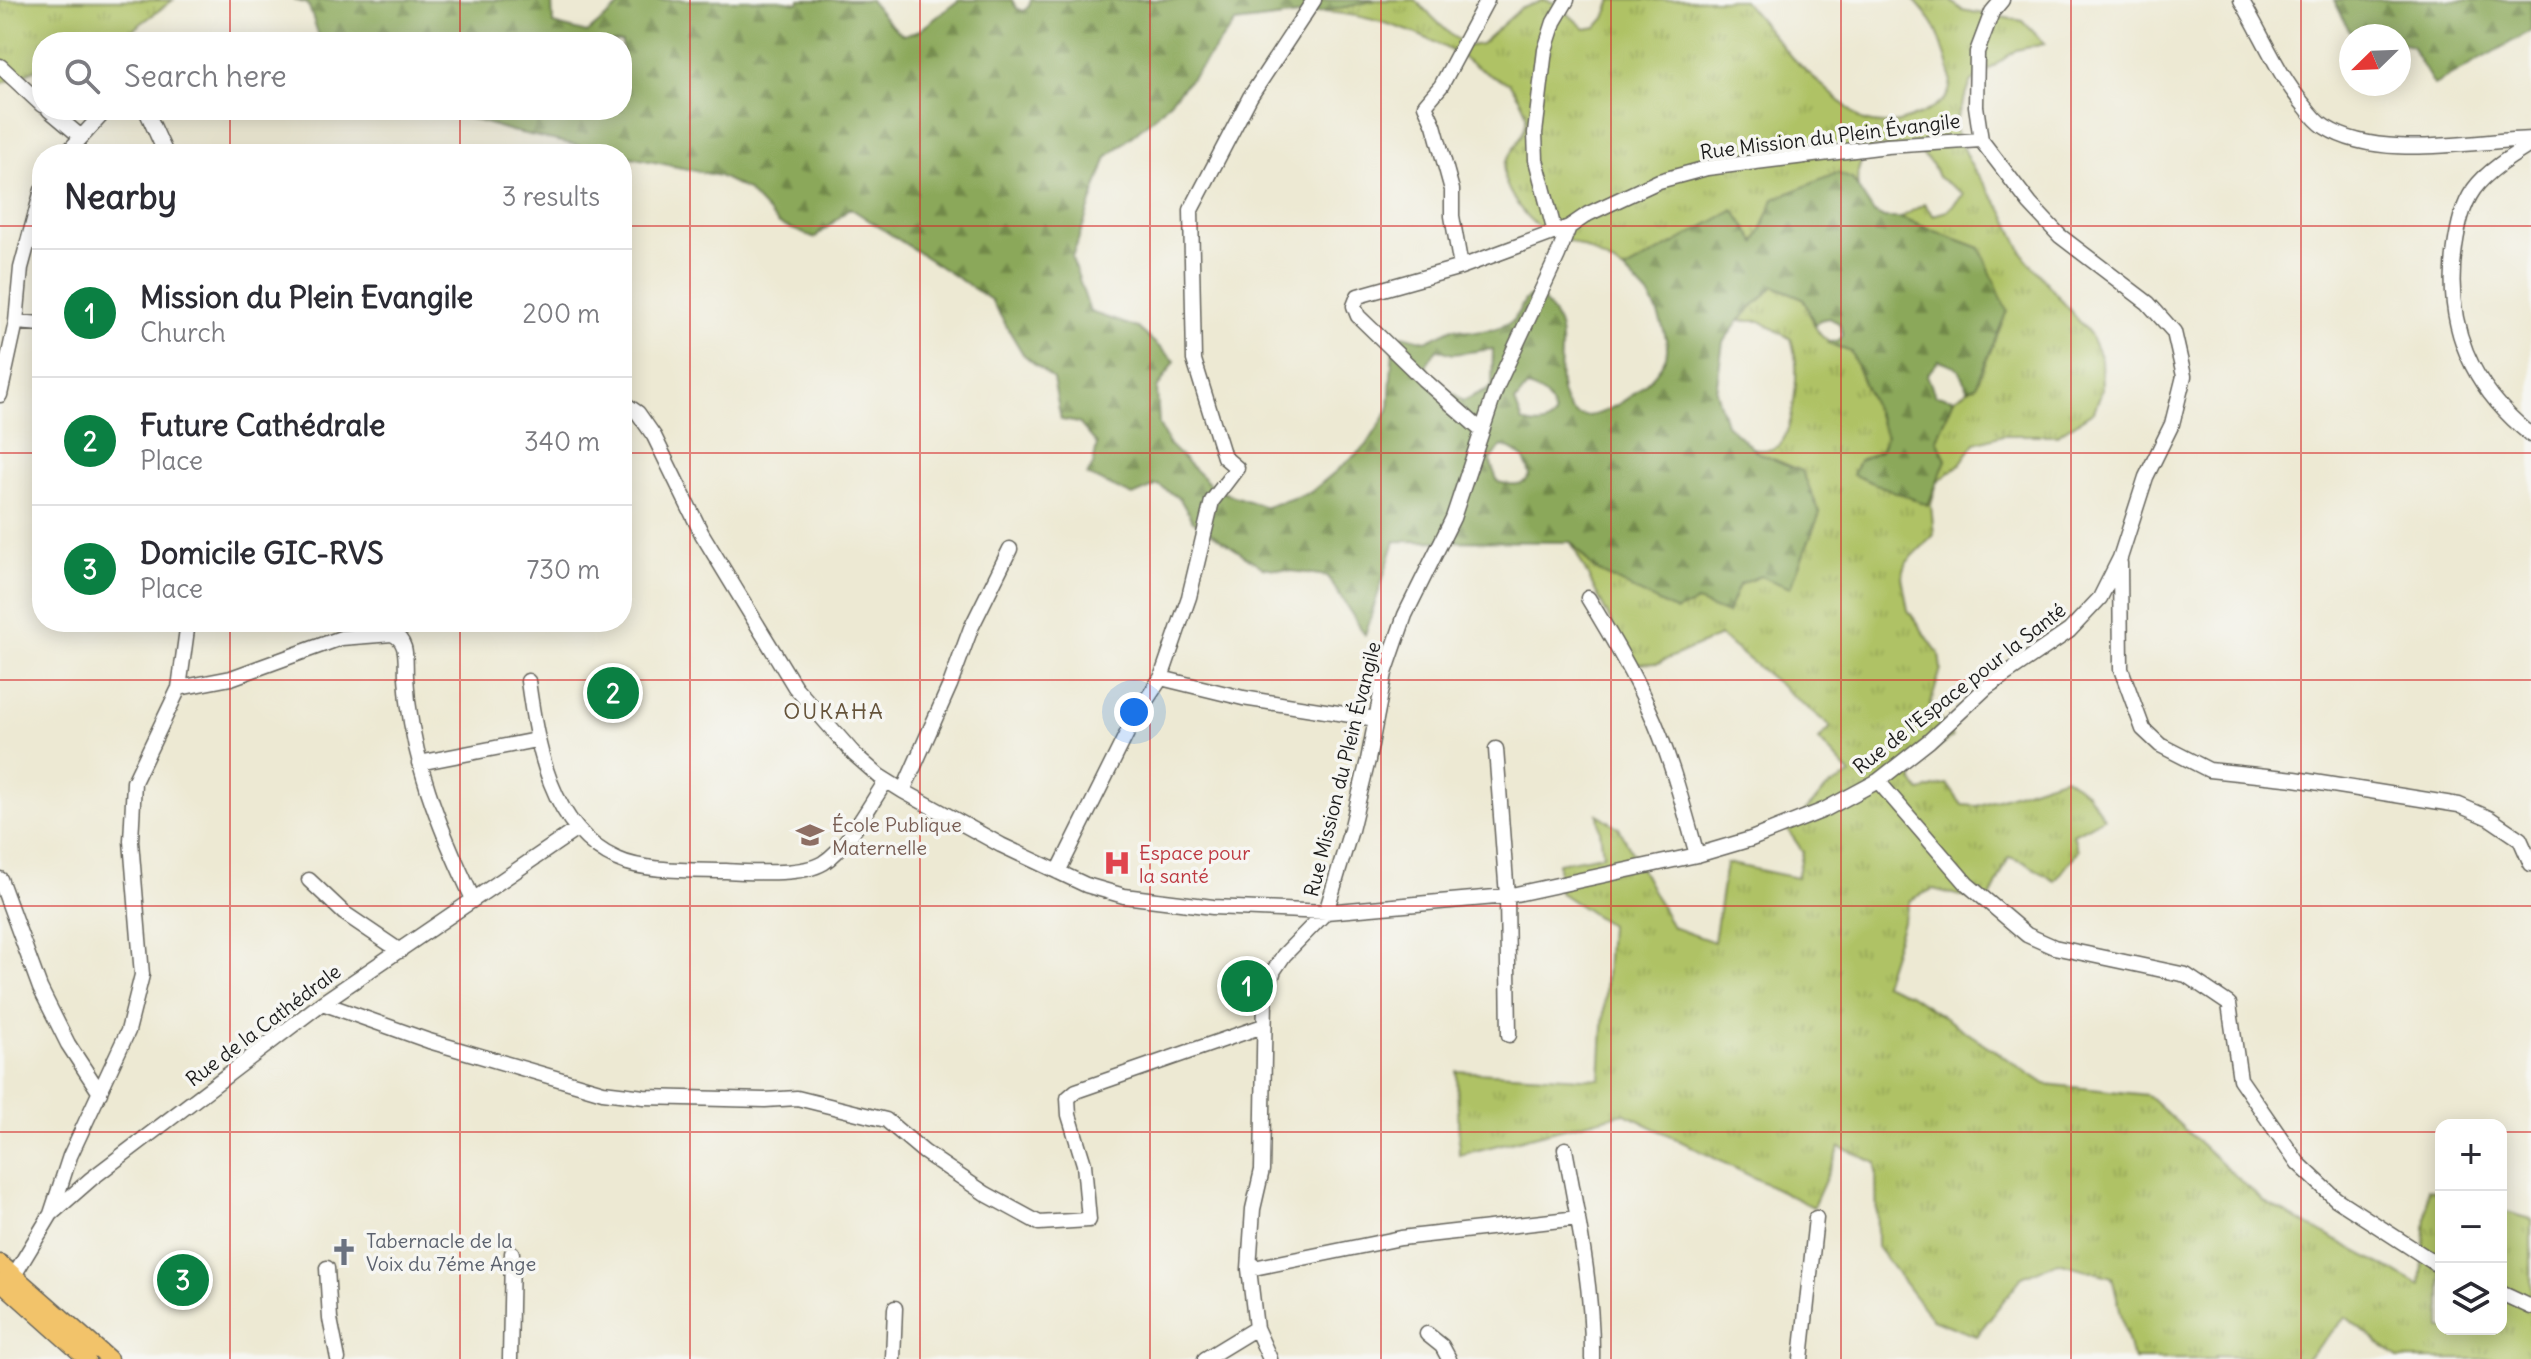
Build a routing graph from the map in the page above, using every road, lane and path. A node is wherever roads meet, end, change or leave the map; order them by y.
1 (1314, 0) edge
2 (1487, 0) edge
3 (1567, 0) edge
4 (2002, 0) edge
5 (2241, 0) edge
6 (0, 66) edge
7 (32, 96) edge
8 (61, 120) edge
9 (96, 120) edge
10 (151, 120) edge
11 (80, 136) junction
12 (1981, 140) junction
13 (2531, 142) edge
14 (74, 144) edge
15 (161, 144) edge
16 (32, 227) edge
17 (1562, 230) junction
18 (1461, 267) junction
19 (16, 322) junction
20 (32, 323) edge
21 (0, 395) edge
22 (632, 409) edge
23 (1482, 431) junction
24 (2531, 435) edge
25 (1010, 549) dead end
26 (2120, 558) junction
27 (1588, 598) dead end
28 (187, 632) edge
29 (1161, 678) junction
30 (528, 681) dead end
31 (179, 688) junction
32 (1376, 719) junction
33 (536, 740) junction
34 (1496, 749) dead end
35 (419, 763) junction
36 (886, 781) junction
37 (1878, 781) junction
38 (903, 791) junction
39 (577, 829) junction
40 (1697, 855) junction
41 (2531, 864) edge
42 (1058, 872) junction
43 (0, 879) edge
44 (309, 880) dead end
45 (1507, 896) junction
46 (473, 899) junction
47 (1326, 912) junction
48 (400, 951) junction
49 (322, 1003) junction
50 (1263, 1026) junction
51 (1509, 1035) dead end
52 (100, 1093) junction
53 (1565, 1149) dead end
54 (51, 1214) junction
55 (1578, 1218) junction
56 (1816, 1218) dead end
57 (512, 1253) dead end
58 (2435, 1263) edge
59 (327, 1268) dead end
60 (1249, 1269) junction
61 (5, 1277) edge
62 (2507, 1296) edge
63 (2531, 1307) edge
64 (895, 1308) dead end
65 (1256, 1328) junction
66 (1427, 1334) dead end
67 (87, 1359) edge
68 (109, 1359) edge
69 (338, 1359) edge
70 (510, 1359) edge
71 (893, 1359) edge
72 (1205, 1359) edge
73 (1270, 1359) edge
74 (1449, 1359) edge
75 (1592, 1359) edge
76 (1801, 1359) edge

1 - 29 street
2 - 18 street
3 - 17 street
4 - 12 street
5 - 13 street
6 - 7 street
8 - 11 street
9 - 11 street
10 - 15 street
11 - 14 street
12 - 17 street, Rue Mission du Plein Évangile
12 - 26 street, Rue de l'Espace pour la Santé
13 - 24 street
16 - 19 street
17 - 18 street
17 - 23 street, Rue Mission du Plein Évangile
18 - 23 street
19 - 20 street
19 - 21 street
22 - 36 street, Rue de l'Espace pour la Santé
23 - 32 street, Rue Mission du Plein Évangile
25 - 38 street
26 - 37 street, Rue de l'Espace pour la Santé
26 - 41 street
27 - 40 street
28 - 31 street
29 - 32 street
29 - 42 street
30 - 33 street
31 - 35 street
31 - 52 street
32 - 47 street, Rue Mission du Plein Évangile
33 - 35 street
33 - 39 street
34 - 45 street
35 - 46 street
36 - 38 street, Rue de l'Espace pour la Santé
36 - 39 street
37 - 40 street, Rue de l'Espace pour la Santé
37 - 58 street
38 - 42 street, Rue de l'Espace pour la Santé
39 - 46 street, Rue de la Cathédrale
40 - 45 street, Rue de l'Espace pour la Santé
42 - 47 street, Rue de l'Espace pour la Santé
43 - 52 street
44 - 48 street
45 - 47 street, Rue de l'Espace pour la Santé
45 - 51 street
46 - 48 street, Rue de la Cathédrale
47 - 50 street, Rue Mission du Plein Évangile
48 - 49 street, Rue de la Cathédrale
49 - 50 street
49 - 54 street, Rue de la Cathédrale
50 - 60 street, Rue Mission du Plein Évangile
52 - 54 street
53 - 55 street
54 - 61 street, Rue de la Cathédrale
55 - 60 street
55 - 75 street
56 - 76 street
57 - 70 street
59 - 69 street
60 - 65 street, Rue Mission du Plein Évangile
61 - 67 main road
61 - 68 main road
62 - 63 street
64 - 71 street
65 - 72 street
65 - 73 street, Rue Mission du Plein Évangile
66 - 74 street

